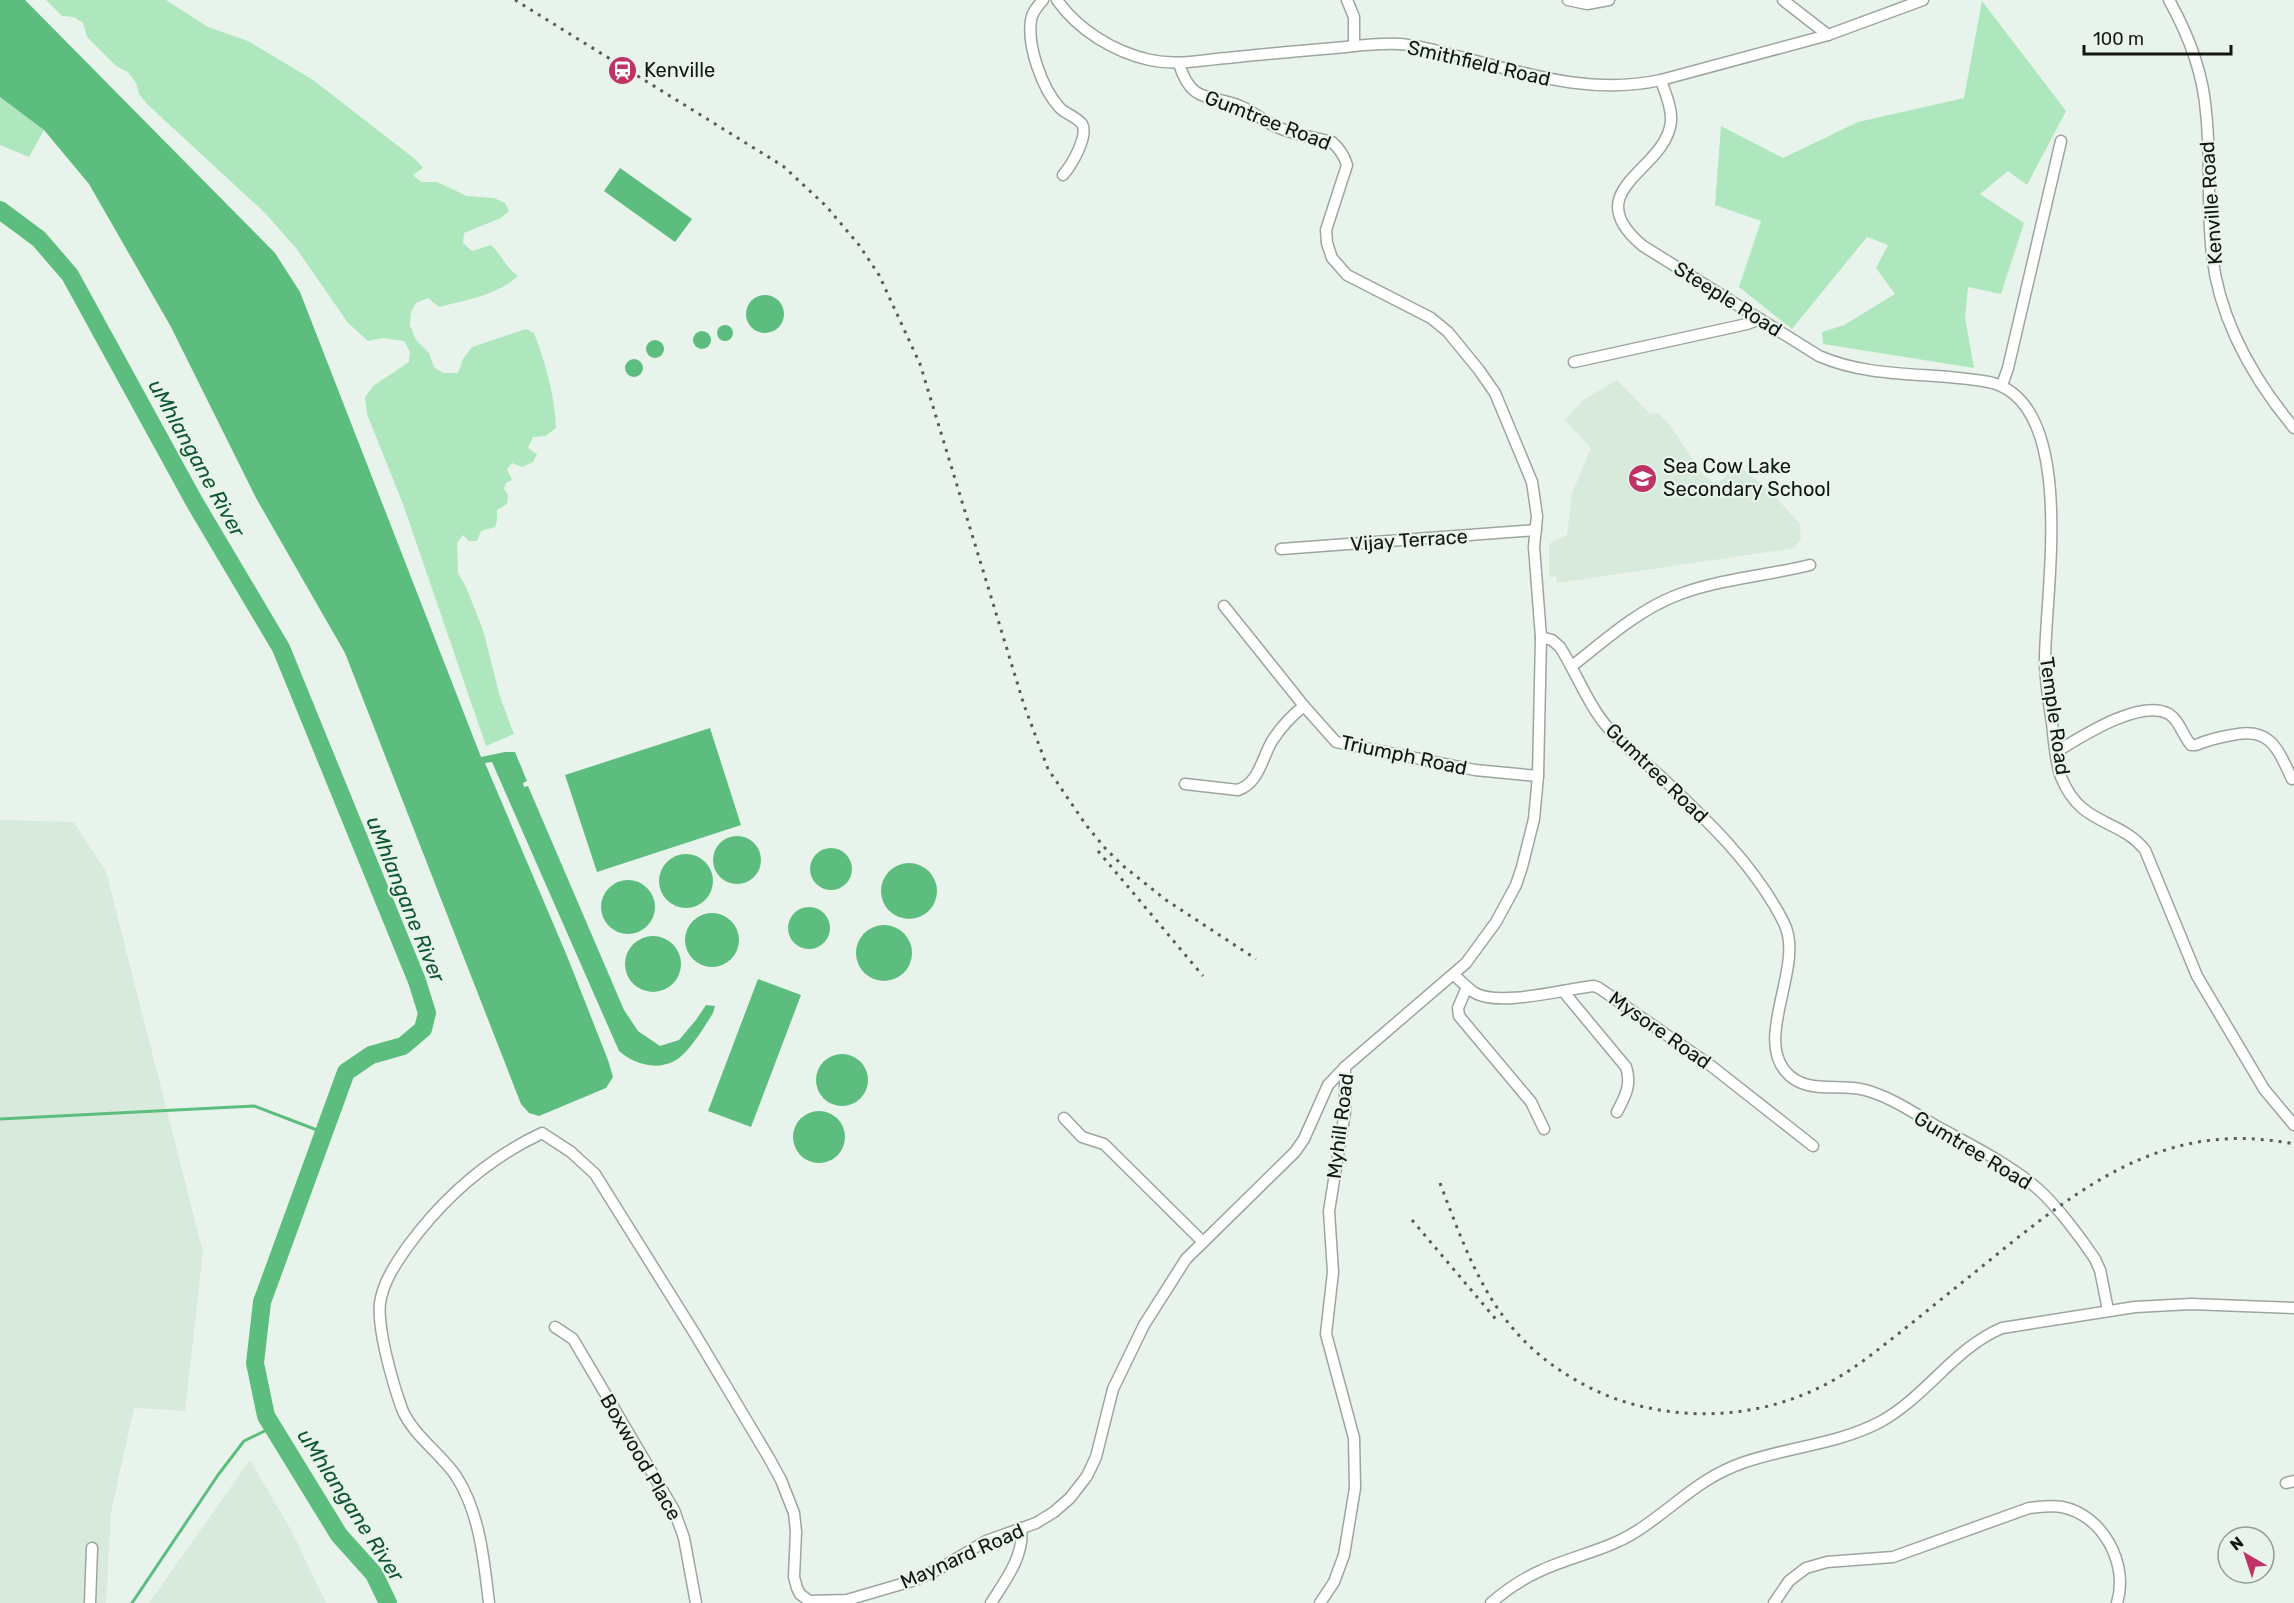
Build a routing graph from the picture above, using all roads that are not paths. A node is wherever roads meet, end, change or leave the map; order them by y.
1 (1043, 0) edge
2 (1057, 0) edge
3 (1347, 0) edge
4 (1568, 0) edge
5 (1609, 0) edge
6 (1783, 0) edge
7 (1923, 0) edge
8 (2169, 0) edge
9 (1909, 3) edge
10 (1828, 35) junction
11 (1354, 46) junction
12 (1179, 64) junction
13 (1661, 80) junction
14 (2061, 141) dead end
15 (1062, 175) dead end
16 (1760, 319) junction
17 (1574, 362) dead end
18 (2002, 386) junction
19 (2294, 428) edge
20 (1536, 530) junction
21 (1281, 549) dead end
22 (1810, 565) dead end
23 (1224, 606) dead end
24 (1541, 637) junction
25 (1572, 666) junction
26 (1304, 706) junction
27 (2056, 752) junction
28 (1538, 776) junction
29 (2292, 779) dead end
30 (1185, 784) dead end
31 (1454, 975) junction
32 (1467, 987) junction
33 (1563, 991) junction
34 (1345, 1067) junction
35 (1617, 1112) dead end
36 (1064, 1118) dead end
37 (2294, 1125) edge
38 (1544, 1129) dead end
39 (1813, 1146) dead end
40 (1203, 1242) junction
41 (2294, 1308) edge
42 (2108, 1310) junction
43 (555, 1327) dead end
44 (1022, 1528) junction
45 (92, 1548) dead end
46 (90, 1603) edge
47 (489, 1603) edge
48 (696, 1603) edge
49 (991, 1603) edge
50 (1320, 1603) edge
51 (1491, 1603) edge
52 (1774, 1603) edge
53 (2117, 1603) edge

1 - 15 street
2 - 12 street, Smithfield Road
3 - 11 street
4 - 5 street
6 - 10 street
7 - 9 street
8 - 19 street, Kenville Road
9 - 10 street, Smithfield Road
10 - 13 street, Smithfield Road
11 - 12 street, Smithfield Road
11 - 13 street, Smithfield Road
12 - 20 street, Gumtree Road
13 - 16 street, Steeple Road
14 - 18 street
16 - 17 street
16 - 18 street, Steeple Road
18 - 27 street, Temple Road
20 - 21 street, Vijay Terrace
20 - 24 street, Gumtree Road
22 - 25 street
23 - 26 street, Triumph Road
24 - 25 street, Gumtree Road
24 - 28 street, Myhill Road
25 - 42 street, Gumtree Road
26 - 28 street, Triumph Road
26 - 30 street
27 - 29 street
27 - 37 street, Temple Road
28 - 31 street, Myhill Road
31 - 32 street, Mysore Road
31 - 34 street, Myhill Road
32 - 33 street, Mysore Road
32 - 38 street
33 - 35 street
33 - 39 street, Mysore Road
34 - 40 street, Maynard Road
34 - 50 street, Myhill Road
36 - 40 street
40 - 44 street, Maynard Road
41 - 42 street
42 - 51 street
43 - 48 street, Boxwood Place
44 - 47 street, Maynard Road
44 - 49 street
45 - 46 street
52 - 53 street

